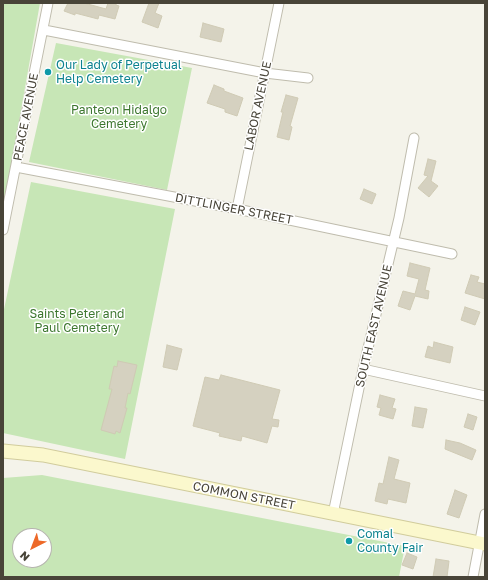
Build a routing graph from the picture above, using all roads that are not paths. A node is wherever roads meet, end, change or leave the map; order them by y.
1 (48, 3) edge
2 (279, 3) edge
3 (44, 30) junction
4 (265, 73) junction
5 (308, 78) dead end
6 (414, 138) dead end
7 (16, 167) junction
8 (237, 209) junction
9 (3, 230) edge
10 (393, 242) junction
11 (452, 254) dead end
12 (363, 369) junction
13 (485, 396) edge
14 (3, 451) edge
15 (333, 514) junction
16 (485, 514) edge
17 (482, 544) edge
18 (472, 577) edge

1 - 3 street, PEACE AVENUE
2 - 4 street, LABOR AVENUE
3 - 4 street
3 - 7 street, PEACE AVENUE
4 - 5 street
4 - 8 street, LABOR AVENUE
6 - 10 street, SOUTH EAST AVENUE
7 - 8 street, DITTLINGER STREET
7 - 9 street, PEACE AVENUE
8 - 10 street, DITTLINGER STREET
10 - 11 street, DITTLINGER STREET
10 - 12 street, SOUTH EAST AVENUE
12 - 13 street
12 - 15 street, SOUTH EAST AVENUE
14 - 15 main road, COMMON STREET
15 - 17 main road, COMMON STREET
16 - 17 street
17 - 18 street

